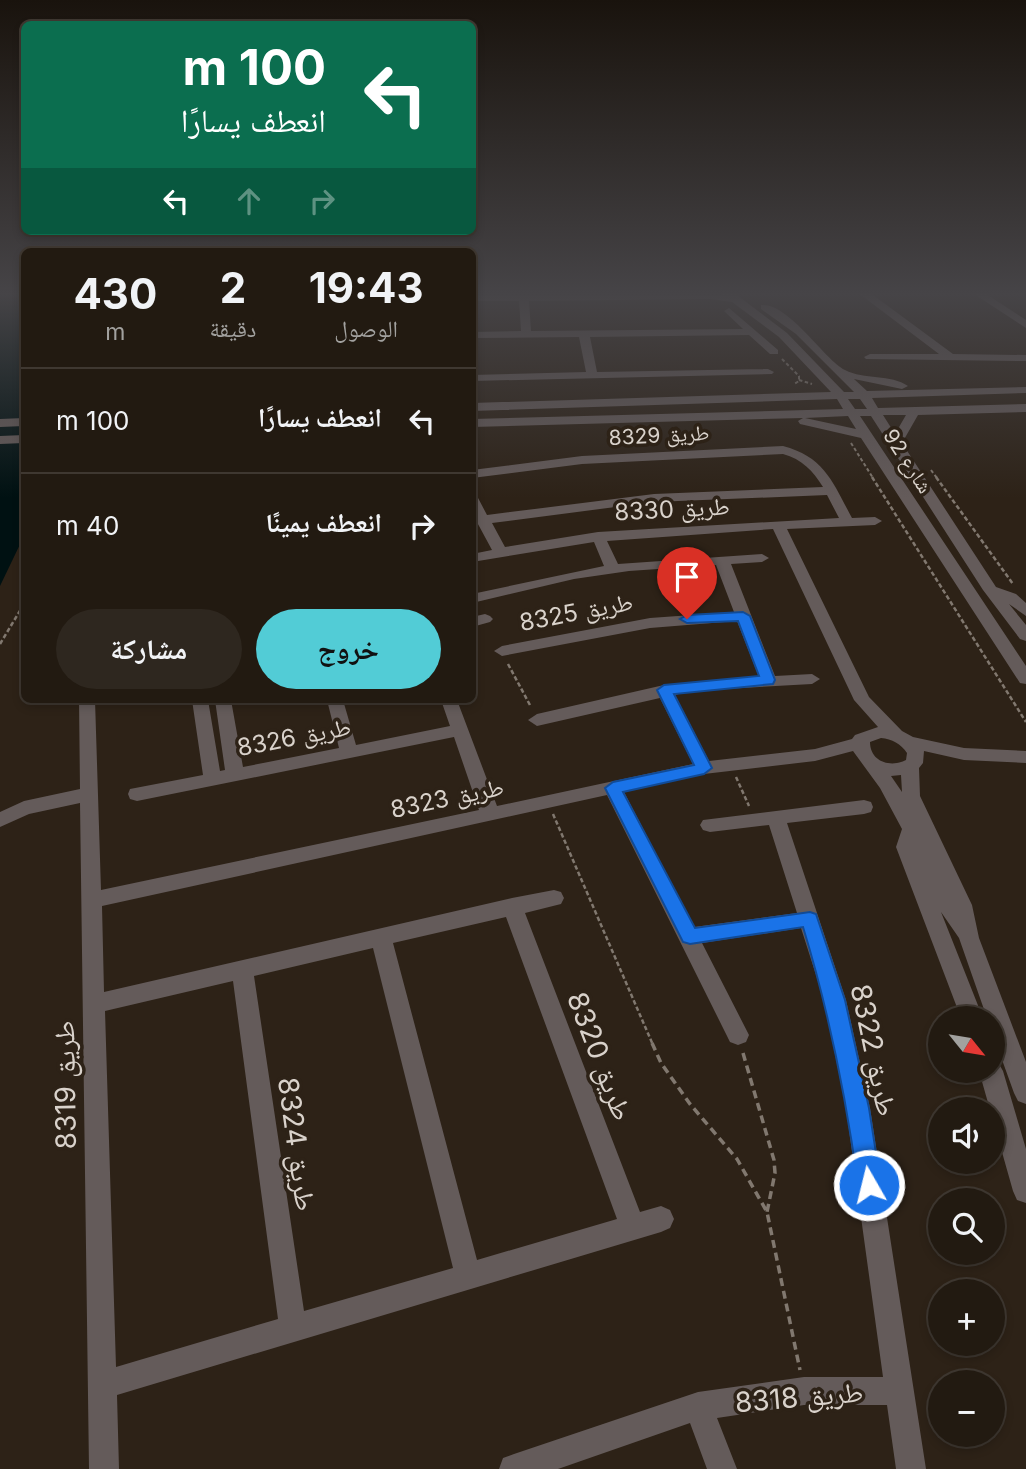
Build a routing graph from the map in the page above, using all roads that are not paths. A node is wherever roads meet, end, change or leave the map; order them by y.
1 (589, 361) edge
2 (809, 361) edge
3 (829, 361) edge
4 (816, 368) junction
5 (768, 372) dead end
6 (842, 373) junction
7 (592, 376) junction
8 (476, 378) edge
9 (1026, 390) edge
10 (933, 392) junction
11 (863, 394) junction
12 (793, 395) junction
13 (476, 400) edge
14 (845, 402) junction
15 (509, 406) junction
16 (476, 407) edge
17 (1026, 408) edge
18 (915, 410) junction
19 (874, 412) junction
20 (776, 415) junction
21 (655, 418) junction
22 (0, 422) edge
23 (21, 422) edge
24 (476, 423) edge
25 (866, 435) junction
26 (21, 439) edge
27 (0, 440) edge
28 (895, 444) junction
29 (476, 474) edge
30 (829, 491) junction
31 (476, 506) edge
32 (484, 520) junction
33 (875, 522) dead end
34 (848, 523) junction
35 (779, 527) junction
36 (598, 536) junction
37 (500, 552) junction
38 (476, 557) edge
39 (762, 558) dead end
40 (722, 561) junction
41 (613, 569) junction
42 (991, 590) junction
43 (476, 598) edge
44 (1026, 611) edge
45 (743, 616) junction
46 (1026, 636) edge
47 (502, 652) dead end
48 (812, 679) dead end
49 (1026, 679) edge
50 (768, 680) junction
51 (664, 690) junction
52 (862, 701) junction
53 (87, 703) edge
54 (200, 703) edge
55 (223, 703) edge
56 (336, 703) edge
57 (450, 703) edge
58 (537, 720) dead end
59 (460, 730) junction
60 (902, 738) junction
61 (863, 739) junction
62 (349, 751) junction
63 (964, 754) junction
64 (815, 755) junction
65 (1026, 757) edge
66 (871, 763) junction
67 (912, 764) junction
68 (704, 768) junction
69 (235, 773) junction
70 (212, 777) junction
71 (613, 788) junction
72 (89, 794) junction
73 (137, 794) dead end
74 (864, 807) dead end
75 (490, 813) junction
76 (765, 818) junction
77 (0, 820) edge
78 (710, 825) dead end
79 (912, 829) junction
80 (554, 898) dead end
81 (92, 900) junction
82 (512, 906) junction
83 (810, 919) junction
84 (690, 936) junction
85 (381, 937) junction
86 (969, 938) junction
87 (242, 970) junction
88 (93, 1004) junction
89 (967, 1006) edge
90 (738, 1035) road end
91 (994, 1083) edge
92 (1026, 1093) edge
93 (1026, 1191) edge
94 (662, 1219) dead end
95 (633, 1227) junction
96 (468, 1276) junction
97 (293, 1328) junction
98 (102, 1385) junction
99 (899, 1391) junction
100 (698, 1406) junction
101 (104, 1469) edge
102 (517, 1469) edge
103 (722, 1469) edge
104 (911, 1469) edge

1 - 7 street
2 - 4 street, شارع 92
3 - 6 street, شارع 92
4 - 12 street
4 - 14 street, شارع 92
5 - 7 street
6 - 10 street
6 - 11 street, شارع 92
7 - 8 street
9 - 10 street
10 - 11 street
11 - 14 street
11 - 19 street, شارع 92
12 - 14 street
12 - 15 street
13 - 15 street
14 - 19 street
14 - 20 street
14 - 21 street
14 - 25 street, شارع 92
15 - 16 street
17 - 18 street
18 - 19 street
18 - 28 street
19 - 28 street, شارع 92
20 - 21 street
20 - 25 street
21 - 24 street
22 - 23 street
25 - 49 street, شارع 92
26 - 27 street
28 - 42 street, شارع 92
29 - 30 street, طريق 8329
30 - 32 street
30 - 34 street, طريق 8329
31 - 32 street
32 - 37 street
33 - 34 street, طريق 8330
34 - 35 street, طريق 8330
35 - 36 street, طريق 8330
35 - 52 street
36 - 37 street, طريق 8330
36 - 41 street, طريق 8325
37 - 38 street, طريق 8330
39 - 40 street, طريق 8325
40 - 41 street, طريق 8325
40 - 45 street
41 - 43 street, طريق 8325
42 - 44 street
42 - 46 street, شارع 92
45 - 47 street, طريق 8325
45 - 50 street
48 - 50 street
50 - 51 street
51 - 58 street
51 - 68 street
52 - 60 street
52 - 61 street
53 - 72 street, طريق 8319
54 - 70 street
55 - 69 street
56 - 62 street
57 - 59 street
59 - 62 street, طريق 8326
59 - 75 street
60 - 61 street
60 - 63 street
60 - 67 street
61 - 64 street, طريق 8323
61 - 66 street
62 - 69 street, طريق 8326
63 - 65 street
63 - 67 street
64 - 66 street, طريق 8323
64 - 68 street, طريق 8323
66 - 67 street
66 - 79 street
67 - 86 street
68 - 71 street, طريق 8323
69 - 70 street, طريق 8326
70 - 73 street, طريق 8326
71 - 75 street, طريق 8323
71 - 84 street
72 - 77 street
72 - 81 street, طريق 8319
74 - 76 street
75 - 81 street, طريق 8323
76 - 78 street
76 - 83 street, طريق 8322
79 - 86 street
79 - 89 street
80 - 82 street
81 - 88 street, طريق 8319
82 - 85 street
82 - 95 street, طريق 8320
83 - 84 street
83 - 99 street, طريق 8322
84 - 90 street
85 - 87 street
85 - 96 street
86 - 92 street
87 - 88 street
87 - 97 street, طريق 8324
88 - 98 street, طريق 8319
91 - 93 street
94 - 95 street
95 - 96 street
96 - 97 street
97 - 98 street
98 - 101 street, طريق 8319
99 - 100 street, طريق 8318
99 - 104 street, طريق 8322
100 - 102 street, طريق 8318
100 - 103 street, طريق 8318

